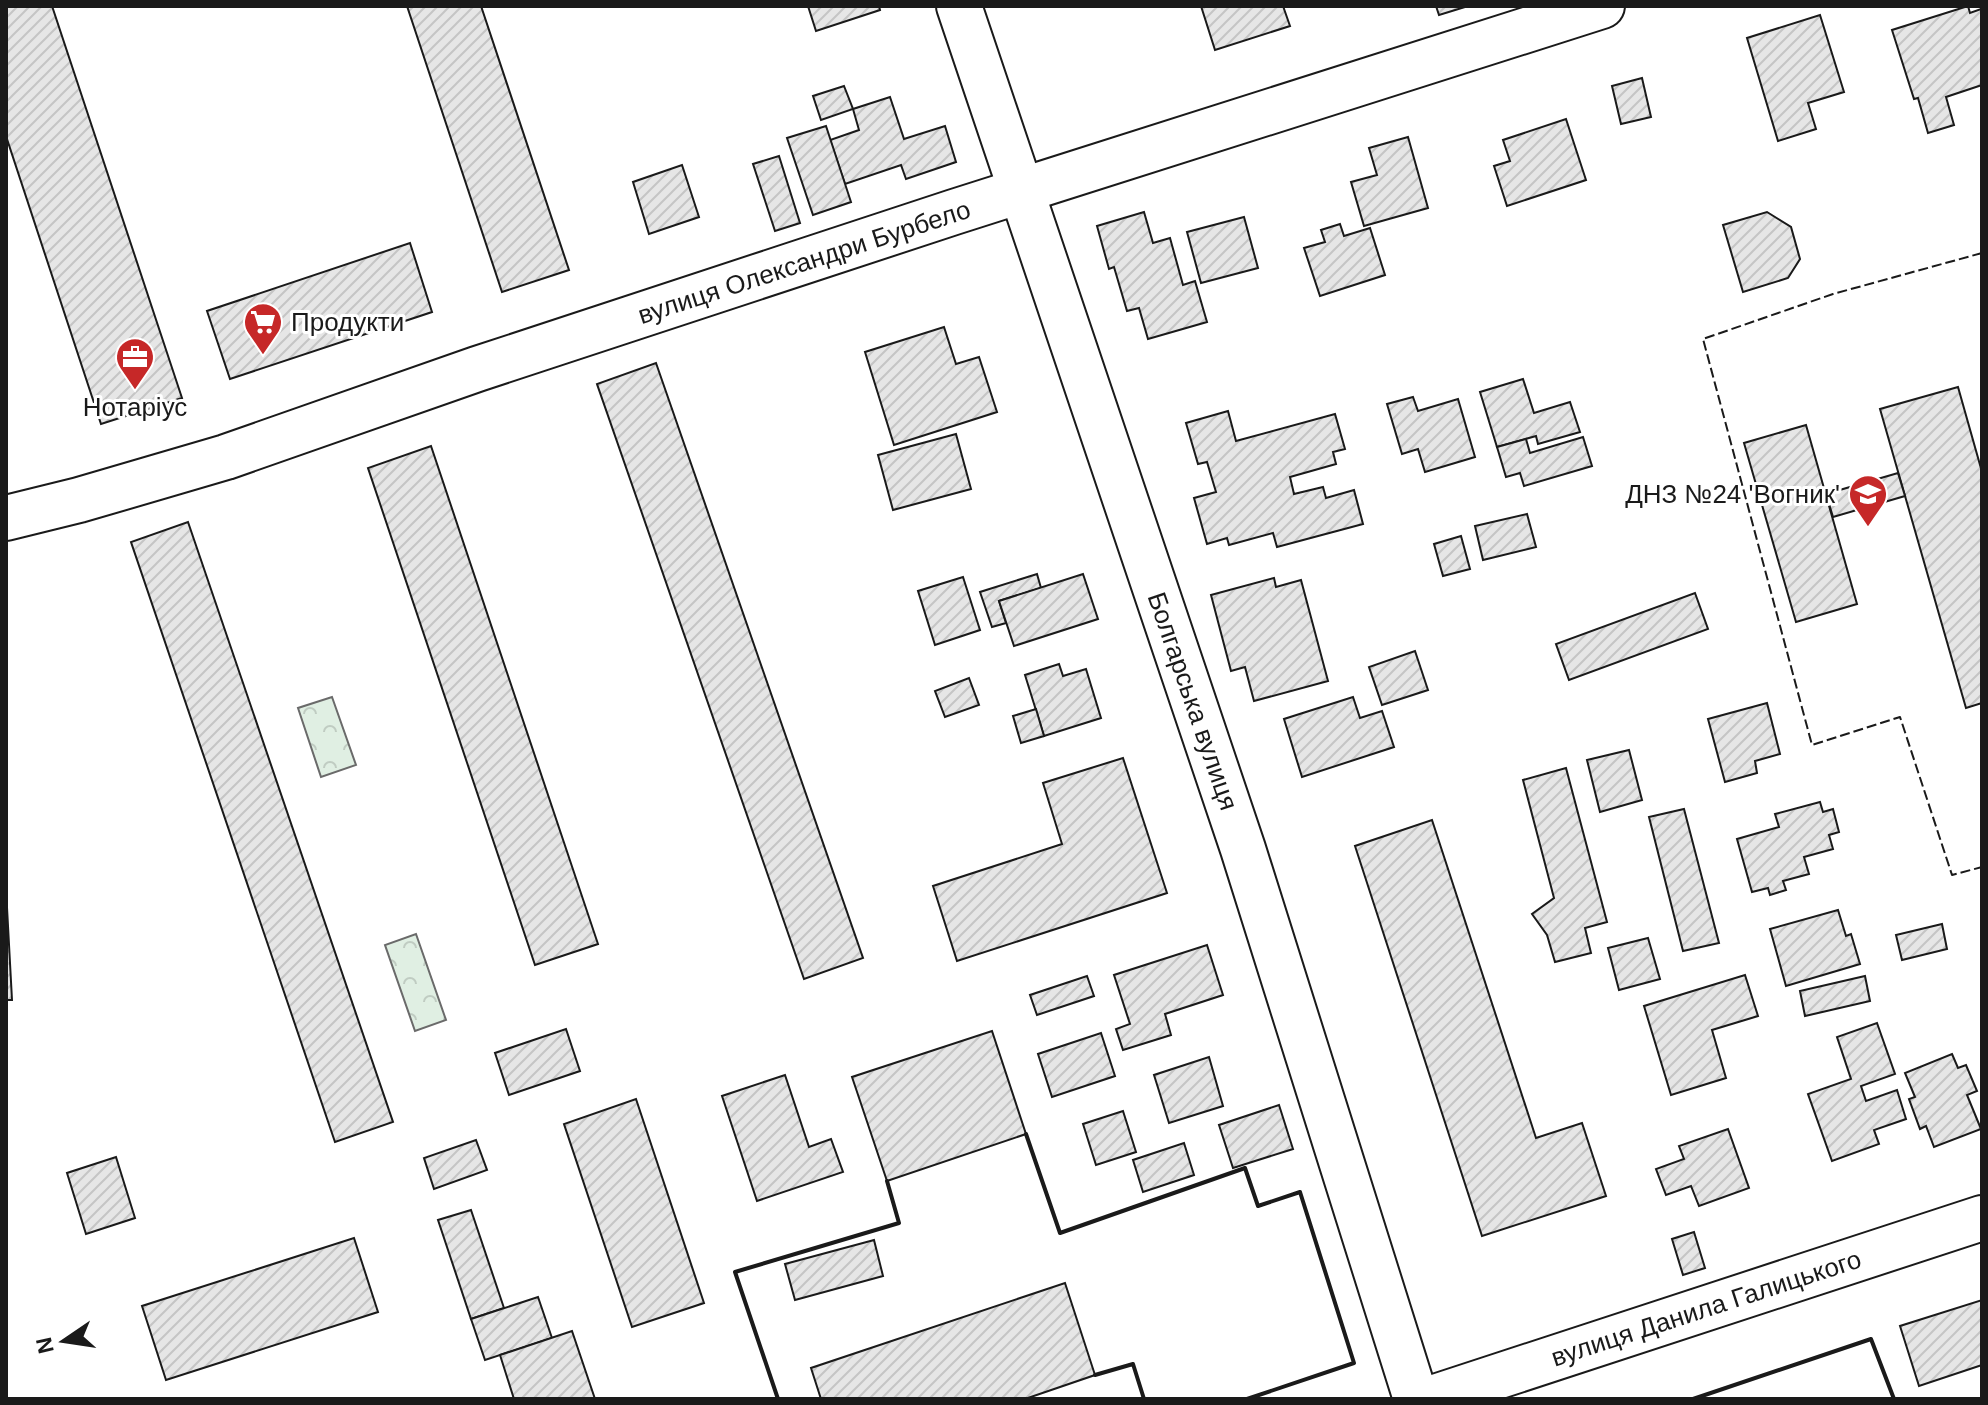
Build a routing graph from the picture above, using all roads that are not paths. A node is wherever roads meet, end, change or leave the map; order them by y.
1 (959, 6) edge
2 (1602, 6) edge
3 (1021, 191) junction
4 (6, 518) edge
5 (1982, 1218) edge
6 (1416, 1399) edge
7 (1429, 1399) edge

1 - 3 street, Болгарська вулиця
2 - 3 street, вулиця Олександри Бурбело
3 - 4 street, вулиця Олександри Бурбело
3 - 6 street, Болгарська вулиця
5 - 7 street, вулиця Данила Галицького

